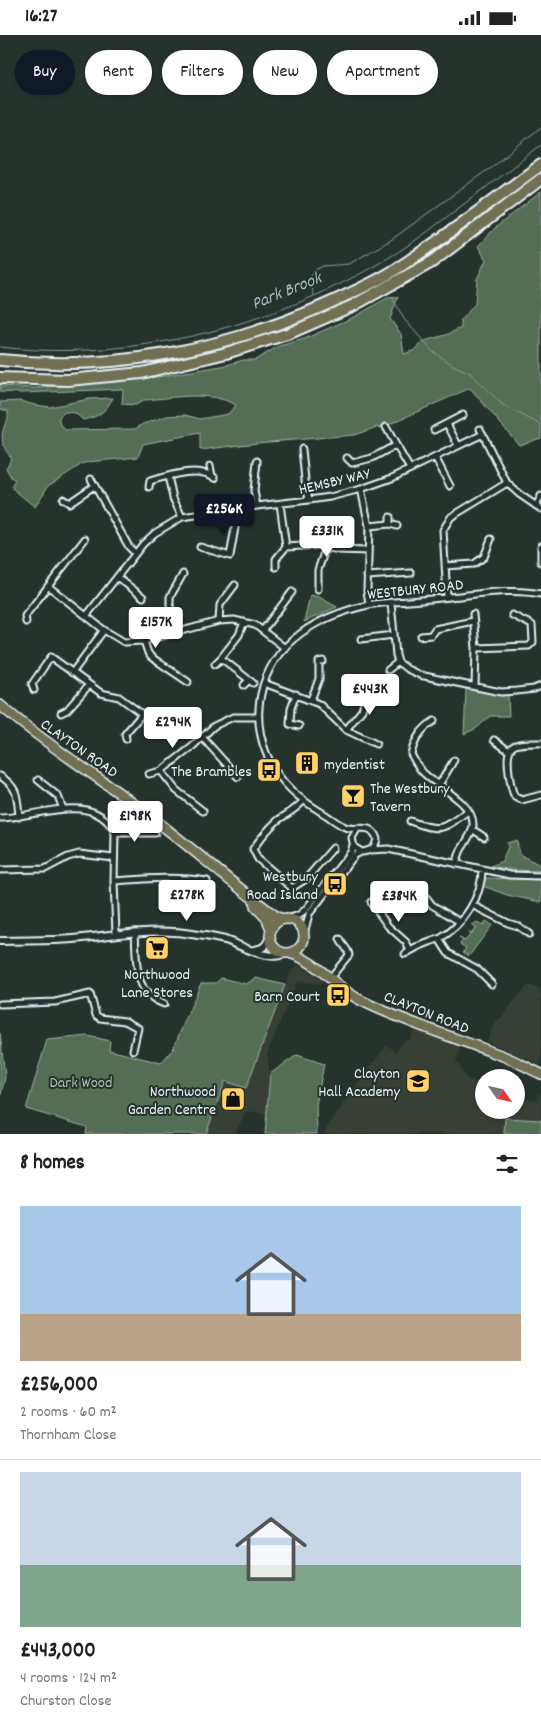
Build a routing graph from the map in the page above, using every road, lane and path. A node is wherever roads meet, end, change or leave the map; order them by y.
1 (541, 165) edge
2 (541, 179) edge
3 (0, 354) edge
4 (204, 358) junction
5 (0, 360) edge
6 (101, 361) junction
7 (0, 371) edge
8 (0, 379) edge
9 (464, 415) dead end
10 (447, 424) junction
11 (386, 427) dead end
12 (434, 430) dead end
13 (396, 445) junction
14 (458, 445) junction
15 (302, 449) dead end
16 (435, 457) junction
17 (347, 458) dead end
18 (257, 461) dead end
19 (210, 466) dead end
20 (264, 467) dead end
21 (257, 468) junction
22 (410, 469) junction
23 (168, 475) junction
24 (145, 476) dead end
25 (91, 479) dead end
26 (150, 481) junction
27 (507, 483) junction
28 (94, 486) junction
29 (450, 486) dead end
30 (150, 487) dead end
31 (361, 489) junction
32 (541, 496) edge
33 (63, 499) dead end
34 (309, 501) junction
35 (280, 503) junction
36 (257, 505) junction
37 (538, 507) edge
38 (236, 509) junction
39 (182, 517) junction
40 (390, 517) dead end
41 (369, 525) junction
42 (390, 525) junction
43 (397, 526) dead end
44 (85, 539) dead end
45 (491, 539) dead end
46 (541, 546) edge
47 (200, 547) dead end
48 (286, 547) junction
49 (326, 547) junction
50 (368, 551) junction
51 (135, 553) junction
52 (541, 562) edge
53 (445, 566) junction
54 (276, 567) dead end
55 (183, 574) dead end
56 (407, 575) dead end
57 (117, 577) junction
58 (367, 577) junction
59 (235, 585) dead end
60 (48, 586) junction
61 (318, 589) dead end
62 (292, 592) dead end
63 (541, 594) edge
64 (283, 595) dead end
65 (143, 597) dead end
66 (447, 597) junction
67 (288, 599) junction
68 (391, 603) junction
69 (369, 604) junction
70 (473, 614) dead end
71 (87, 615) junction
72 (512, 615) dead end
73 (219, 621) junction
74 (244, 621) junction
75 (473, 621) junction
76 (26, 622) dead end
77 (104, 630) junction
78 (263, 630) junction
79 (177, 633) junction
80 (394, 635) junction
81 (431, 635) junction
82 (420, 636) dead end
83 (361, 639) dead end
84 (144, 641) junction
85 (432, 642) dead end
86 (285, 648) junction
87 (476, 648) junction
88 (45, 652) dead end
89 (51, 657) junction
90 (221, 658) junction
91 (398, 662) junction
92 (312, 663) dead end
93 (215, 665) dead end
94 (388, 670) dead end
95 (72, 673) junction
96 (188, 682) dead end
97 (264, 683) junction
98 (89, 685) junction
99 (244, 685) dead end
100 (541, 686) edge
101 (475, 687) junction
102 (368, 689) dead end
103 (34, 690) dead end
104 (296, 694) junction
105 (311, 700) junction
106 (0, 705) edge
107 (61, 713) dead end
108 (258, 717) junction
109 (434, 721) dead end
110 (299, 726) dead end
111 (346, 730) junction
112 (124, 734) dead end
113 (202, 737) junction
114 (494, 740) dead end
115 (541, 743) edge
116 (376, 744) dead end
117 (509, 751) junction
118 (454, 760) dead end
119 (161, 771) junction
120 (149, 774) dead end
121 (0, 777) edge
122 (238, 777) dead end
123 (38, 780) dead end
124 (439, 785) junction
125 (541, 795) edge
126 (303, 801) junction
127 (63, 809) junction
128 (203, 811) dead end
129 (468, 811) junction
130 (19, 817) junction
131 (0, 818) edge
132 (410, 821) dead end
133 (343, 826) junction
134 (357, 829) junction
135 (472, 829) junction
136 (115, 833) junction
137 (155, 833) dead end
138 (484, 837) dead end
139 (352, 838) junction
140 (377, 839) junction
141 (353, 845) junction
142 (246, 848) dead end
143 (333, 848) dead end
144 (253, 849) junction
145 (388, 849) junction
146 (370, 851) junction
147 (362, 852) junction
148 (114, 859) junction
149 (456, 864) junction
150 (0, 870) edge
151 (482, 870) junction
152 (541, 876) edge
153 (114, 881) junction
154 (207, 881) dead end
155 (237, 888) junction
156 (292, 888) junction
157 (420, 889) dead end
158 (291, 895) dead end
159 (371, 902) dead end
160 (472, 905) junction
161 (286, 919) junction
162 (460, 921) junction
163 (135, 932) junction
164 (270, 932) junction
165 (116, 934) junction
166 (529, 934) dead end
167 (304, 938) junction
168 (340, 939) dead end
169 (439, 939) junction
170 (0, 941) edge
171 (253, 950) junction
172 (288, 953) junction
173 (310, 962) junction
174 (329, 979) junction
175 (492, 984) dead end
176 (0, 1004) edge
177 (164, 1004) dead end
178 (133, 1050) dead end
179 (541, 1074) edge

1 - 6 highway
2 - 4 highway
3 - 6 highway
4 - 7 highway
4 - 8 highway
5 - 6 highway
9 - 10 street
10 - 12 street
10 - 14 street
11 - 13 street
13 - 17 street
13 - 22 street
14 - 16 street, HEMSBY WAY
14 - 27 street, HEMSBY WAY
15 - 34 street
16 - 22 street, HEMSBY WAY
16 - 29 street
18 - 21 street
19 - 23 street
20 - 21 street
21 - 36 street
22 - 31 street, HEMSBY WAY
23 - 26 street
23 - 39 street
24 - 26 street
25 - 28 street
26 - 30 street
27 - 37 street
27 - 53 street
28 - 33 street
28 - 51 street
31 - 34 street, HEMSBY WAY
31 - 41 street
32 - 37 street
34 - 35 street, HEMSBY WAY
35 - 36 street, HEMSBY WAY
35 - 48 street
36 - 38 street, HEMSBY WAY
38 - 39 street, HEMSBY WAY
38 - 47 street
39 - 51 street
40 - 42 street
41 - 42 street
41 - 50 street
42 - 43 street
44 - 60 street
45 - 53 street
46 - 52 street
48 - 49 street
48 - 54 street
49 - 50 street
49 - 61 street
50 - 58 street
51 - 57 street
53 - 66 street
55 - 79 street
56 - 58 street
57 - 65 street
57 - 71 street
58 - 69 street
59 - 73 street
60 - 71 street
60 - 76 street
62 - 67 street
63 - 66 street, WESTBURY ROAD
64 - 67 street
66 - 68 street, WESTBURY ROAD
67 - 78 street
68 - 69 street, WESTBURY ROAD
68 - 80 street
69 - 86 street, WESTBURY ROAD
70 - 75 street
71 - 77 street
72 - 87 street
73 - 74 street
73 - 79 street
74 - 78 street
74 - 90 street
75 - 81 street
75 - 87 street
77 - 84 street
77 - 95 street
78 - 86 street
79 - 84 street
80 - 83 street
80 - 91 street
81 - 82 street
81 - 85 street
84 - 96 street
86 - 97 street, WESTBURY ROAD
87 - 101 street
88 - 89 street
89 - 95 street
89 - 103 street
90 - 93 street
90 - 99 street
91 - 94 street
91 - 101 street
92 - 105 street
95 - 98 street
97 - 104 street
97 - 108 street, WESTBURY ROAD
98 - 107 street
98 - 112 street
100 - 101 street
102 - 111 street
104 - 105 street
104 - 110 street
105 - 111 street
106 - 155 main road, CLAYTON ROAD
108 - 113 street
108 - 126 street, WESTBURY ROAD
109 - 124 street
111 - 116 street
113 - 119 street
113 - 122 street
114 - 117 street
115 - 117 street
117 - 125 street
118 - 124 street
119 - 120 street
119 - 128 street
121 - 130 street
123 - 127 street
124 - 129 street
126 - 133 street, WESTBURY ROAD
126 - 144 street
127 - 130 street
127 - 136 street
129 - 132 street
129 - 135 street
130 - 131 street
133 - 134 street, WESTBURY ROAD
133 - 139 street, WESTBURY ROAD
134 - 139 street
134 - 140 street
135 - 138 street
135 - 149 street
136 - 137 street
136 - 148 street
139 - 141 street
140 - 145 street
140 - 146 street
141 - 147 street
141 - 161 street
142 - 144 street
143 - 156 street
144 - 156 street
145 - 146 street
145 - 149 street
146 - 147 street
147 - 167 street
148 - 150 street
148 - 153 street
149 - 151 street
151 - 152 street
151 - 160 street
153 - 154 street
153 - 165 street
155 - 161 main road, CLAYTON ROAD
155 - 164 main road, CLAYTON ROAD
156 - 158 street
157 - 162 street
159 - 169 street
160 - 162 street
160 - 166 street
161 - 164 main road
161 - 167 main road, CLAYTON ROAD
162 - 169 street
163 - 165 street
163 - 171 street
163 - 177 street
164 - 171 street
164 - 172 main road, CLAYTON ROAD
165 - 170 street
167 - 172 main road
167 - 173 main road, CLAYTON ROAD
168 - 174 street
169 - 175 street
171 - 172 street
172 - 173 main road, CLAYTON ROAD
173 - 174 main road, CLAYTON ROAD
174 - 179 main road, CLAYTON ROAD
176 - 178 street

